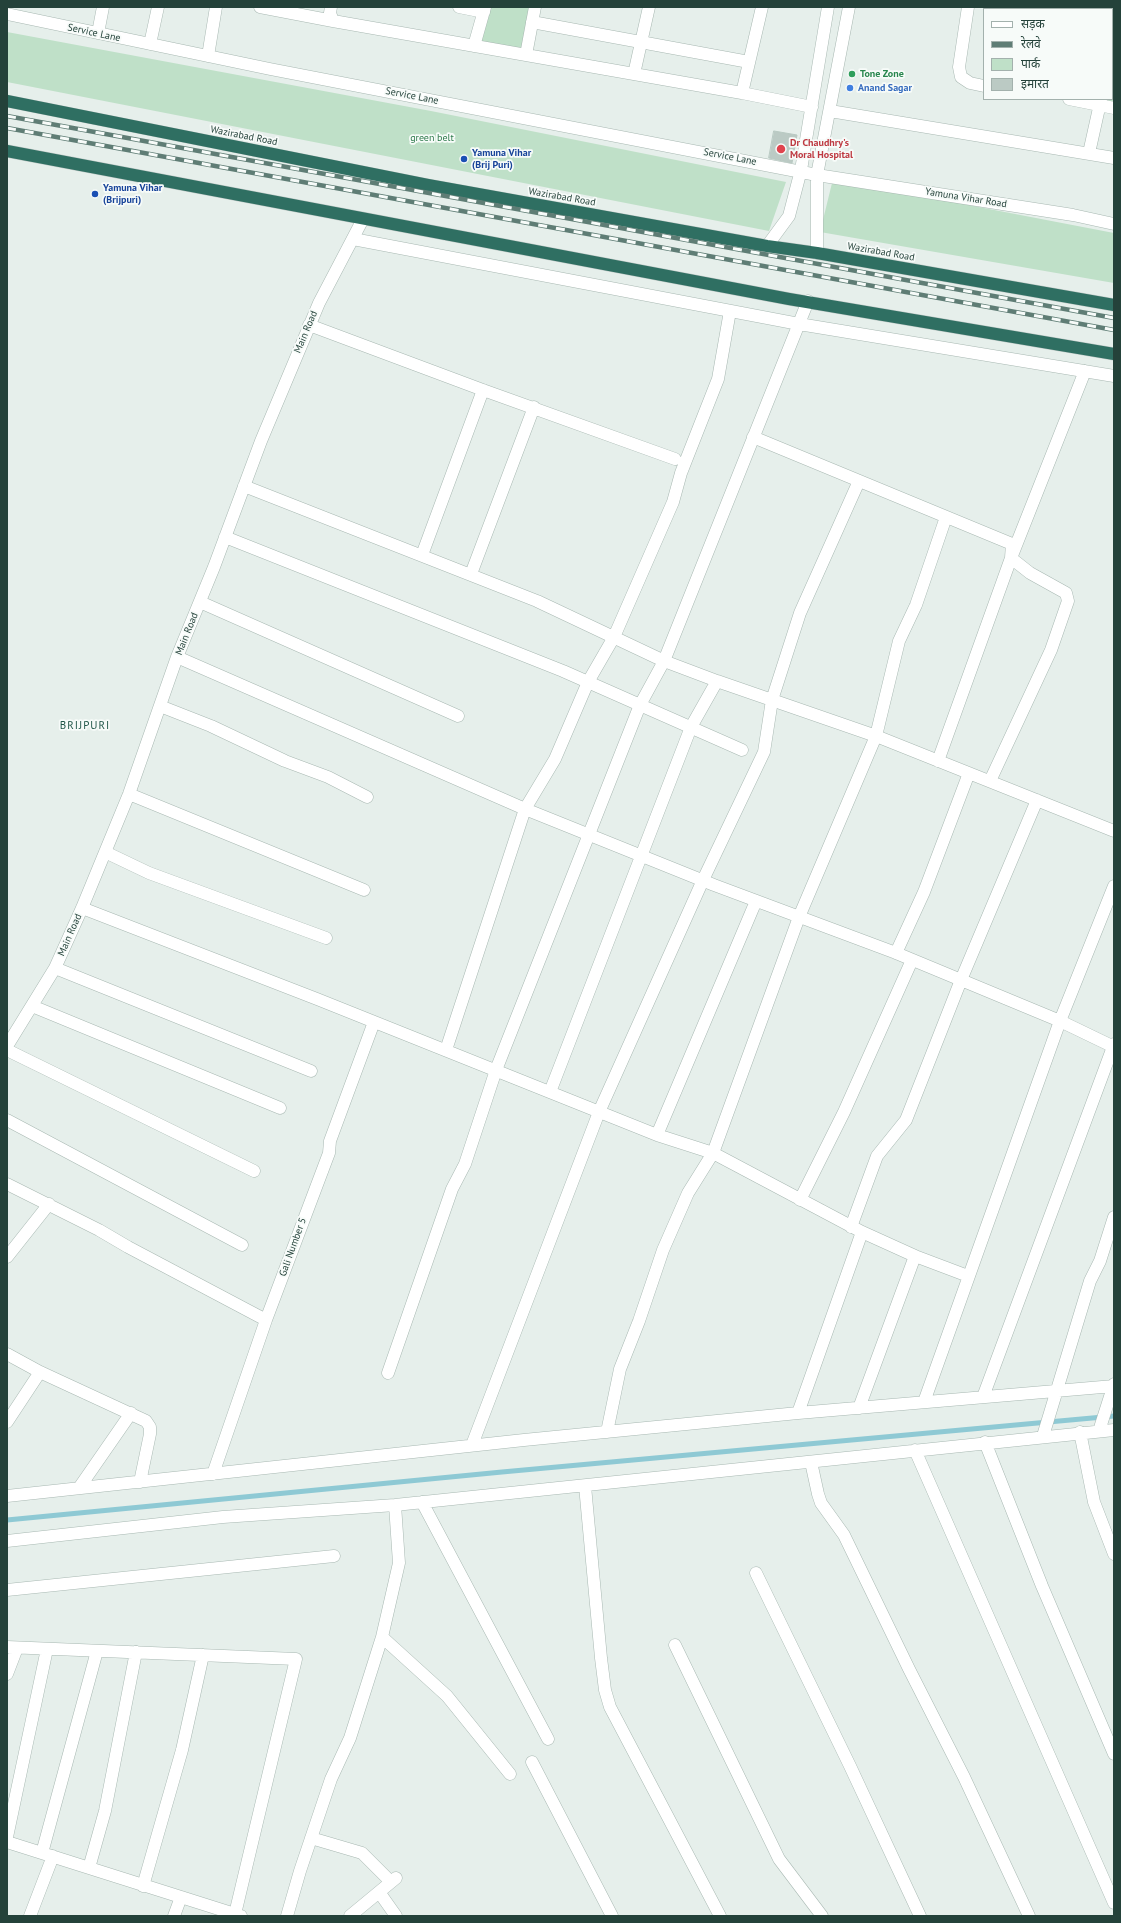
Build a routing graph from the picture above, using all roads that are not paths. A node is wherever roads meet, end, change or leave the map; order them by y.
1 (103, 7) edge
2 (158, 7) edge
3 (216, 7) edge
4 (260, 7) edge
5 (331, 7) edge
6 (459, 7) edge
7 (535, 7) edge
8 (649, 7) edge
9 (762, 7) edge
10 (828, 7) edge
11 (849, 7) edge
12 (968, 7) edge
13 (484, 9) edge
14 (7, 14) edge
15 (333, 21) junction
16 (532, 22) junction
17 (98, 33) junction
18 (641, 42) junction
19 (150, 44) junction
20 (474, 46) junction
21 (526, 55) junction
22 (208, 56) junction
23 (749, 62) junction
24 (634, 74) junction
25 (983, 86) edge
26 (742, 93) junction
27 (1080, 100) edge
28 (7, 101) edge
29 (1101, 102) edge
30 (812, 107) junction
31 (1114, 108) edge
32 (830, 111) junction
33 (7, 151) edge
34 (1089, 153) junction
35 (1114, 158) edge
36 (801, 170) junction
37 (818, 175) junction
38 (363, 219) junction
39 (1114, 224) edge
40 (353, 239) junction
41 (767, 246) junction
42 (817, 253) junction
43 (808, 301) junction
44 (1114, 305) edge
45 (730, 311) junction
46 (799, 324) junction
47 (309, 325) junction
48 (1114, 354) edge
49 (1085, 371) junction
50 (1114, 376) edge
51 (483, 390) junction
52 (534, 407) junction
53 (753, 437) junction
54 (675, 459) dead end
55 (859, 481) junction
56 (244, 486) junction
57 (946, 517) junction
58 (225, 537) junction
59 (422, 555) junction
60 (1011, 558) junction
61 (471, 574) junction
62 (200, 602) junction
63 (614, 637) junction
64 (177, 657) junction
65 (664, 661) junction
66 (588, 682) junction
67 (718, 682) junction
68 (772, 700) junction
69 (640, 705) junction
70 (160, 706) junction
71 (458, 716) dead end
72 (691, 728) junction
73 (876, 736) junction
74 (742, 750) dead end
75 (938, 761) junction
76 (969, 773) junction
77 (990, 781) junction
78 (129, 794) junction
79 (367, 797) dead end
80 (1037, 800) junction
81 (525, 809) junction
82 (1114, 831) edge
83 (589, 833) junction
84 (105, 852) junction
85 (642, 854) junction
86 (703, 880) junction
87 (1114, 886) edge
88 (364, 890) dead end
89 (756, 901) junction
90 (82, 908) junction
91 (799, 917) junction
92 (326, 938) dead end
93 (896, 953) junction
94 (912, 960) junction
95 (55, 968) junction
96 (961, 980) junction
97 (32, 1006) junction
98 (1060, 1021) junction
99 (374, 1022) junction
100 (7, 1046) edge
101 (1114, 1046) edge
102 (7, 1050) edge
103 (446, 1050) junction
104 (496, 1070) junction
105 (311, 1071) dead end
106 (550, 1092) junction
107 (280, 1108) dead end
108 (599, 1112) junction
109 (7, 1120) edge
110 (657, 1135) junction
111 (713, 1153) junction
112 (254, 1171) dead end
113 (7, 1184) edge
114 (800, 1200) junction
115 (49, 1204) junction
116 (1114, 1217) edge
117 (856, 1229) junction
118 (242, 1245) dead end
119 (915, 1256) junction
120 (7, 1257) edge
121 (968, 1276) junction
122 (266, 1320) junction
123 (7, 1354) edge
124 (40, 1372) junction
125 (388, 1373) dead end
126 (1114, 1386) edge
127 (1057, 1391) junction
128 (983, 1397) junction
129 (924, 1402) junction
130 (859, 1408) junction
131 (131, 1413) junction
132 (798, 1413) junction
133 (7, 1422) edge
134 (1114, 1430) edge
135 (1100, 1431) junction
136 (607, 1432) junction
137 (1080, 1432) junction
138 (1043, 1436) junction
139 (985, 1442) junction
140 (472, 1445) junction
141 (916, 1450) junction
142 (811, 1462) junction
143 (213, 1474) junction
144 (140, 1482) junction
145 (585, 1486) junction
146 (79, 1488) junction
147 (7, 1496) edge
148 (422, 1502) junction
149 (395, 1505) junction
150 (7, 1541) edge
151 (1114, 1554) edge
152 (334, 1556) dead end
153 (756, 1573) dead end
154 (7, 1590) edge
155 (382, 1637) junction
156 (675, 1645) dead end
157 (12, 1647) edge
158 (47, 1649) junction
159 (97, 1651) junction
160 (136, 1652) junction
161 (203, 1655) junction
162 (7, 1674) edge
163 (548, 1739) dead end
164 (1114, 1754) edge
165 (532, 1762) dead end
166 (510, 1774) dead end
167 (7, 1837) edge
168 (311, 1838) junction
169 (7, 1842) edge
170 (47, 1855) junction
171 (89, 1868) junction
172 (143, 1886) junction
173 (379, 1892) junction
174 (181, 1897) junction
175 (1114, 1903) edge
176 (238, 1915) edge
177 (30, 1916) edge
178 (174, 1916) edge
179 (287, 1916) edge
180 (350, 1916) edge
181 (396, 1916) edge
182 (612, 1916) edge
183 (720, 1916) edge
184 (822, 1916) edge
185 (920, 1916) edge
186 (1029, 1916) edge

1 - 17 street
2 - 19 street
3 - 22 street
4 - 15 street
5 - 15 street
6 - 13 street
7 - 16 street
8 - 18 street
9 - 23 street
10 - 30 street
11 - 32 street
12 - 25 street
13 - 20 street
14 - 17 street, Service Lane
15 - 20 street
16 - 18 street
16 - 21 street
17 - 19 street, Service Lane
18 - 23 street
18 - 24 street
19 - 22 street, Service Lane
20 - 21 street
21 - 24 street
22 - 36 street, Service Lane
23 - 26 street
24 - 26 street
26 - 30 street
27 - 29 street
28 - 41 highway, Wazirabad Road
29 - 31 street
29 - 34 street
30 - 36 street
32 - 34 street
32 - 37 street
33 - 38 highway
34 - 35 street
36 - 37 street, Service Lane
36 - 41 street
37 - 39 street, Yamuna Vihar Road
37 - 42 street
38 - 40 street, Main Road
38 - 43 highway
40 - 45 street
40 - 47 street, Main Road
41 - 42 highway, Wazirabad Road
42 - 44 highway, Wazirabad Road
43 - 46 street
43 - 48 highway
45 - 46 street
45 - 63 street
46 - 49 street
46 - 53 street
47 - 51 street
47 - 56 street, Main Road
49 - 50 street
49 - 60 street
51 - 52 street
51 - 59 street
52 - 54 street
52 - 61 street
53 - 55 street
53 - 65 street
55 - 57 street
55 - 68 street
56 - 58 street, Main Road
56 - 59 street
57 - 60 street
57 - 73 street
58 - 62 street, Main Road
58 - 66 street
59 - 61 street
60 - 75 street
60 - 77 street
61 - 63 street
62 - 64 street, Main Road
62 - 71 street
63 - 65 street
63 - 66 street
64 - 70 street, Main Road
64 - 81 street
65 - 67 street
65 - 69 street
66 - 69 street
66 - 81 street
67 - 68 street
67 - 72 street
68 - 73 street
68 - 86 street
69 - 72 street
69 - 83 street
70 - 78 street, Main Road
70 - 79 street
72 - 74 street
72 - 85 street
73 - 75 street
73 - 91 street
75 - 76 street
76 - 77 street
76 - 93 street
77 - 80 street
78 - 84 street, Main Road
78 - 88 street
80 - 82 street
80 - 96 street
81 - 83 street
81 - 103 street
83 - 85 street
83 - 104 street
84 - 90 street, Main Road
84 - 92 street
85 - 86 street
85 - 106 street
86 - 89 street
86 - 108 street
87 - 98 street
89 - 91 street
89 - 110 street
90 - 95 street, Main Road
90 - 99 street
91 - 93 street
91 - 111 street
93 - 94 street
94 - 96 street
94 - 114 street
95 - 97 street, Main Road
95 - 105 street
96 - 98 street
96 - 117 street
97 - 100 street, Main Road
97 - 107 street
98 - 101 street
98 - 121 street
99 - 103 street
99 - 122 street, Gali Number 5
101 - 128 street
102 - 112 street
103 - 104 street
104 - 106 street
104 - 125 street
106 - 108 street
108 - 110 street
108 - 140 street
109 - 118 street
110 - 111 street
111 - 114 street
111 - 136 street
113 - 115 street
114 - 117 street
115 - 120 street
115 - 122 street
116 - 127 street
117 - 119 street
117 - 132 street
119 - 121 street
119 - 130 street
121 - 129 street
122 - 143 street, Gali Number 5
123 - 124 street
124 - 131 street
124 - 133 street
126 - 127 street
126 - 135 street
127 - 128 street
127 - 138 street
128 - 129 street
129 - 130 street
130 - 132 street
131 - 144 street
131 - 146 street
132 - 136 street
134 - 135 street
135 - 137 street
136 - 140 street
137 - 138 street
137 - 151 street
138 - 139 street
139 - 141 street
139 - 164 street
140 - 143 street
141 - 142 street
141 - 175 street
142 - 145 street
142 - 186 street
143 - 144 street
144 - 146 street
145 - 148 street
145 - 183 street
146 - 147 street
148 - 149 street
148 - 163 street
149 - 150 street
149 - 155 street
152 - 154 street
153 - 185 street
155 - 166 street
155 - 168 street
156 - 184 street
157 - 158 street
157 - 162 street
158 - 159 street
158 - 167 street
159 - 160 street
159 - 170 street
160 - 161 street
160 - 171 street
161 - 172 street
161 - 176 street
165 - 182 street
168 - 173 street
168 - 179 street
169 - 170 street
170 - 171 street
170 - 177 street
171 - 172 street
172 - 174 street
173 - 180 street
173 - 181 street
174 - 176 street
174 - 178 street

